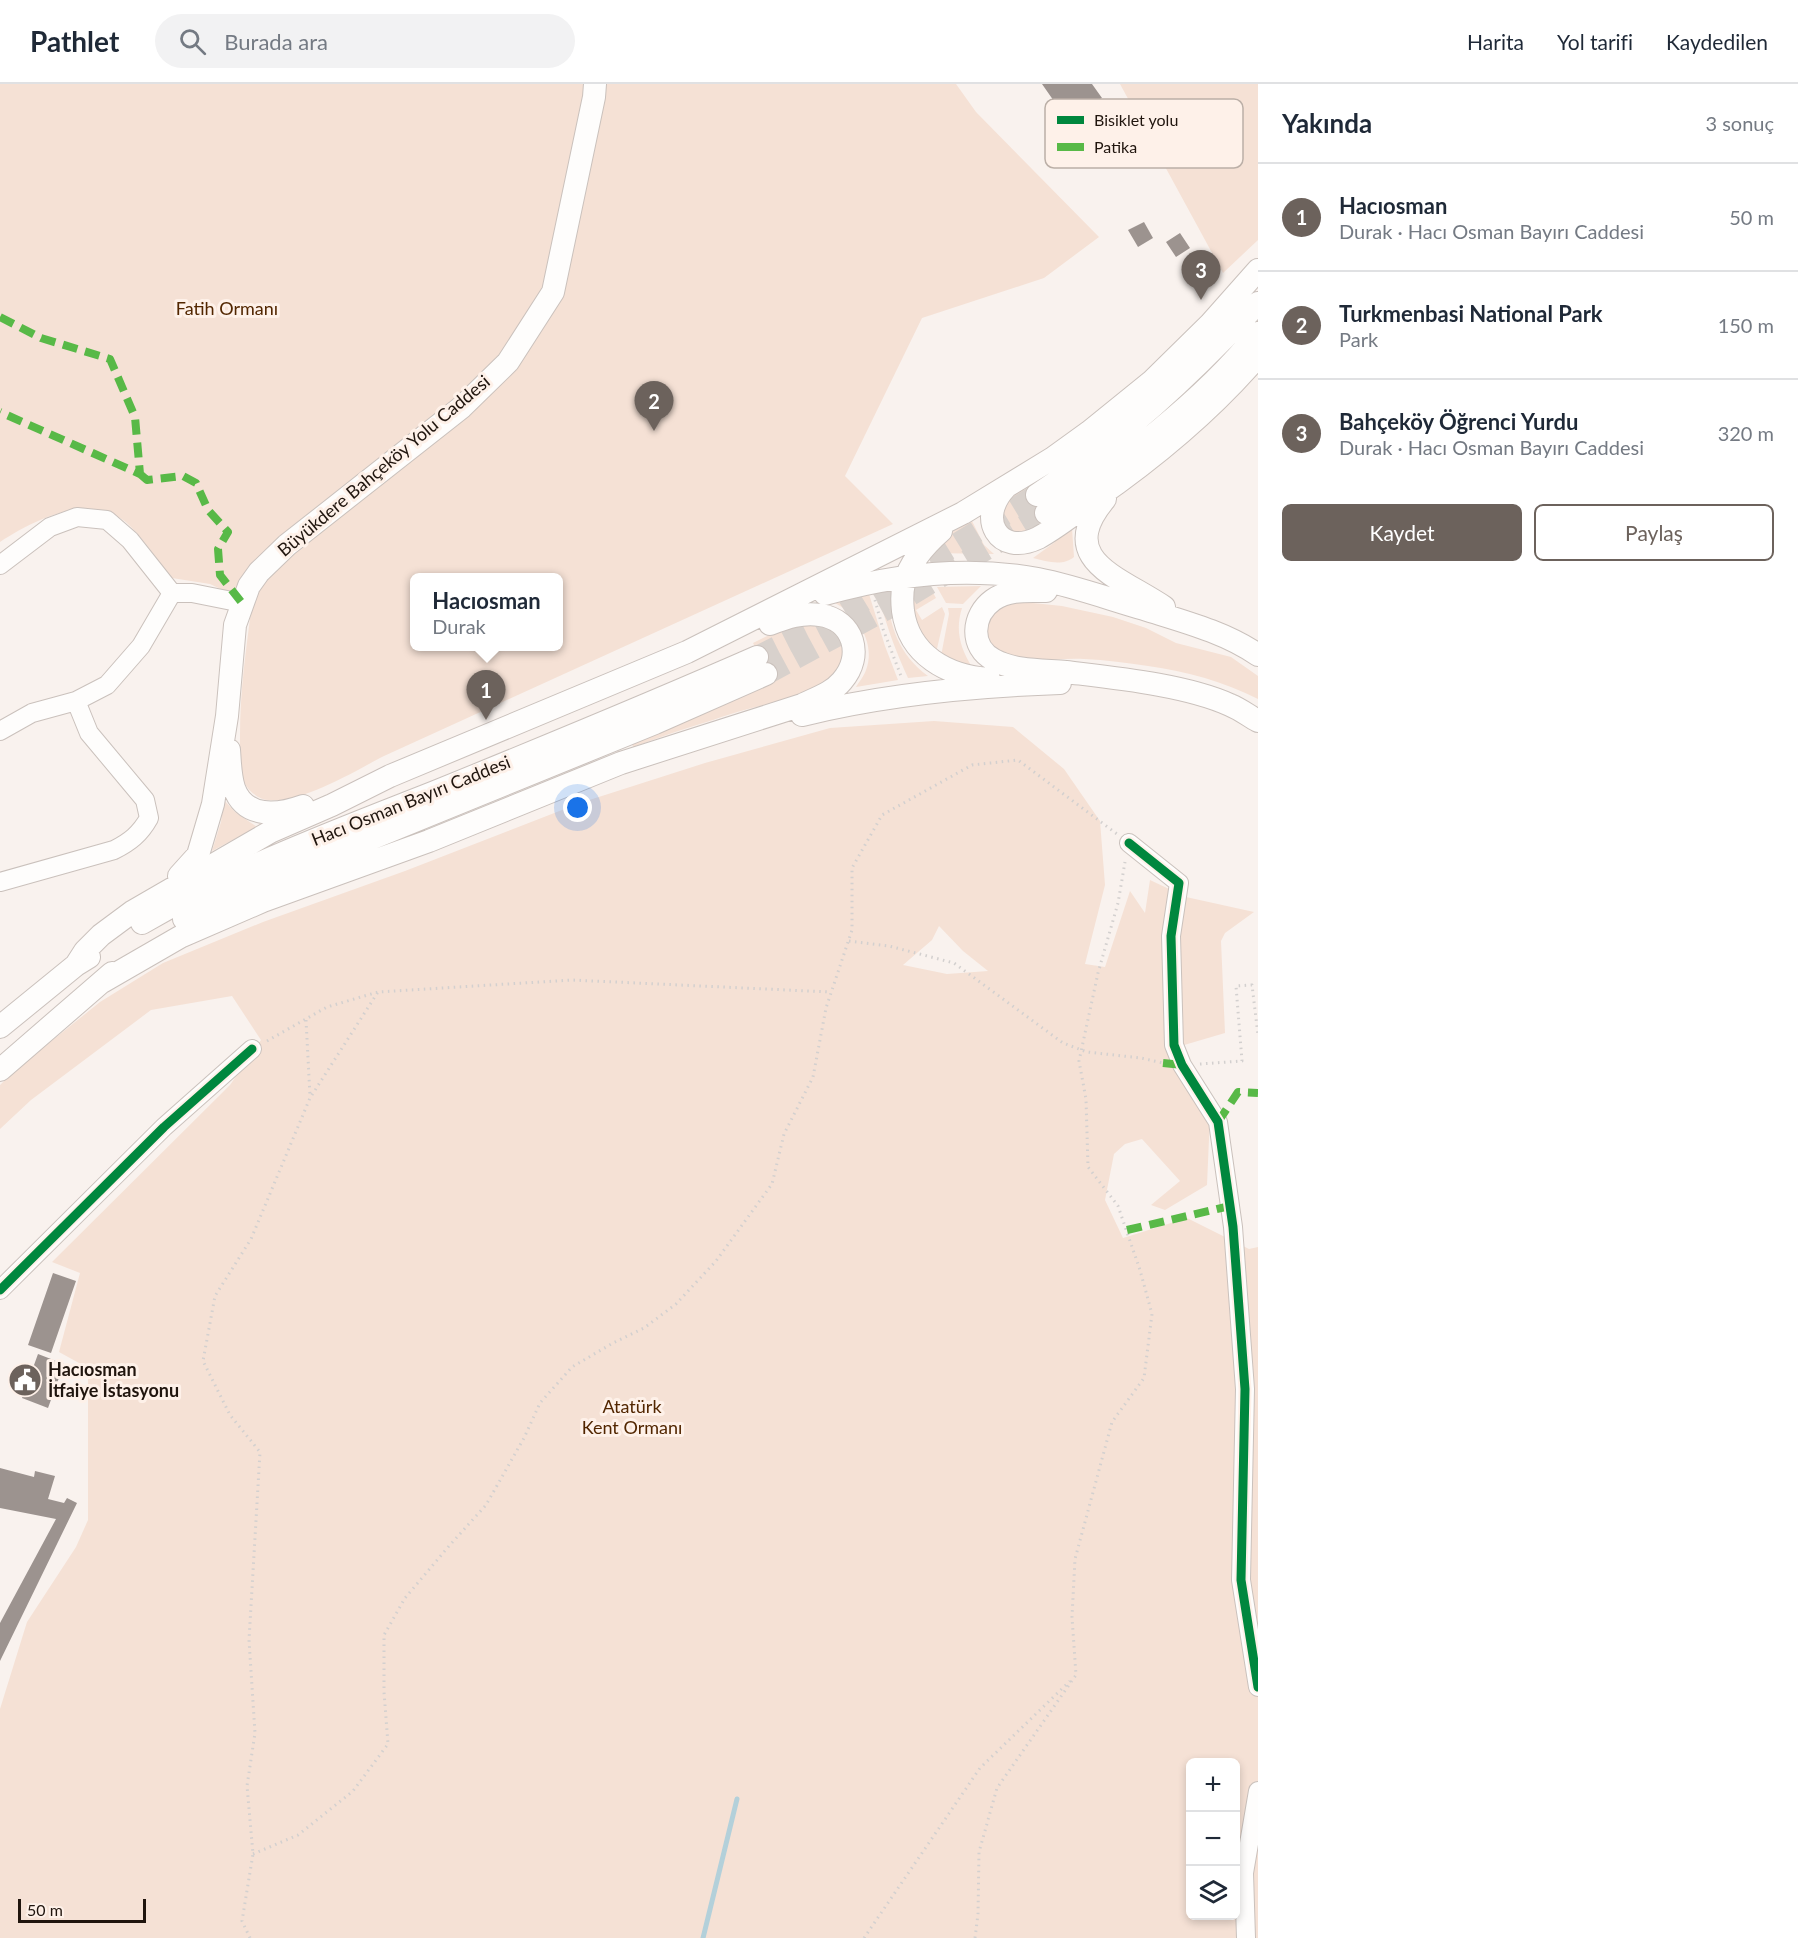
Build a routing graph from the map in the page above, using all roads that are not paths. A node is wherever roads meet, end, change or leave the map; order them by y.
1 (595, 84) edge
2 (1258, 270) edge
3 (1258, 303) edge
4 (1258, 333) edge
5 (1257, 358) edge
6 (1007, 486) junction
7 (1115, 486) junction
8 (963, 513) junction
9 (0, 565) edge
10 (906, 577) junction
11 (1071, 587) junction
12 (172, 593) junction
13 (242, 603) junction
14 (778, 608) junction
15 (1186, 622) junction
16 (727, 634) junction
17 (1258, 655) edge
18 (1109, 678) junction
19 (1038, 684) junction
20 (76, 700) junction
21 (1231, 705) junction
22 (1258, 711) edge
23 (227, 716) junction
24 (1258, 721) edge
25 (738, 726) junction
26 (0, 731) edge
27 (390, 776) junction
28 (1129, 843) road end
29 (0, 882) edge
30 (158, 896) junction
31 (76, 965) junction
32 (102, 982) junction
33 (0, 1027) edge
34 (252, 1049) road end
35 (0, 1070) edge
36 (0, 1290) edge
37 (1258, 1687) edge
38 (1258, 1791) edge
39 (1246, 1938) edge

1 - 13 main road, Büyükdere Bahçeköy Yolu Caddesi
2 - 6 main road
3 - 4 main road
5 - 7 main road
6 - 7 main road
6 - 8 main road
7 - 15 main road
8 - 10 main road
8 - 14 main road
9 - 12 street
10 - 11 main road
10 - 14 main road
10 - 19 main road
11 - 15 main road
11 - 18 main road
12 - 13 street
12 - 20 street
13 - 23 main road, Büyükdere Bahçeköy Yolu Caddesi
14 - 16 main road
15 - 17 main road
16 - 25 main road
16 - 27 main road
18 - 19 main road
18 - 21 main road
19 - 25 main road
20 - 26 street
20 - 29 street
21 - 22 main road
21 - 24 main road
23 - 27 main road, Büyükdere Bahçeköy Yolu Caddesi
23 - 30 main road, Büyükdere Bahçeköy Yolu Caddesi
25 - 32 main road
27 - 30 main road
28 - 37 street
30 - 31 main road
31 - 32 main road, Hacı Osman Bayırı Caddesi
31 - 33 main road
32 - 35 main road
34 - 36 street
38 - 39 street

